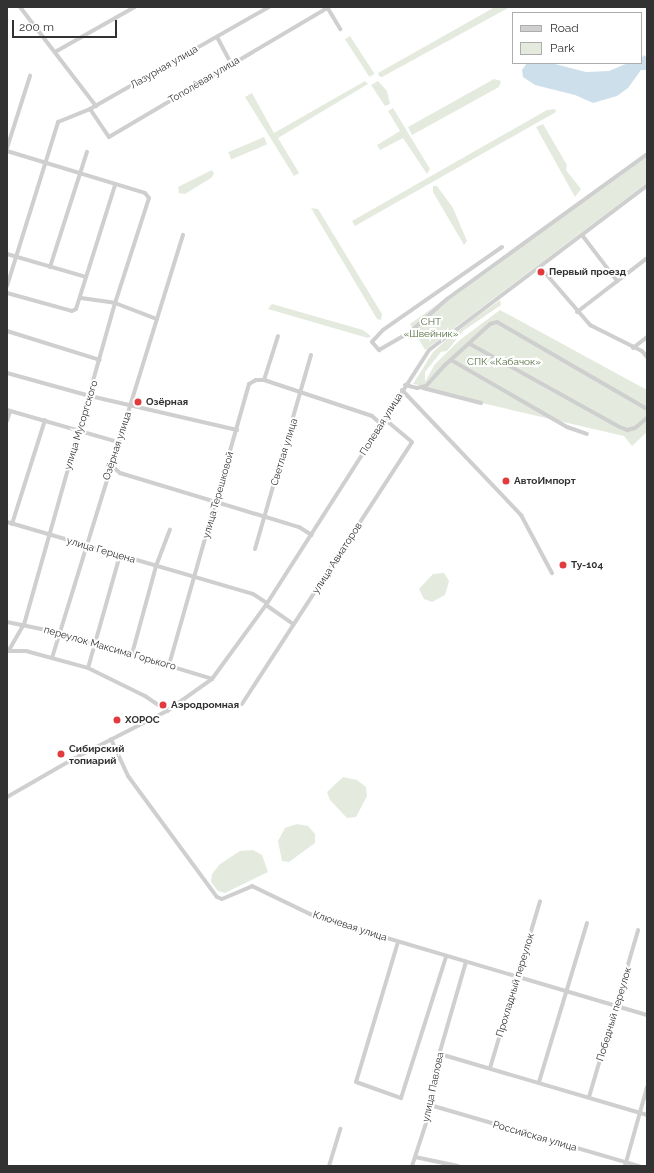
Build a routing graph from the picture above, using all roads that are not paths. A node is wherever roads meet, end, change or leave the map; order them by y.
1 (20, 7) edge
2 (135, 7) edge
3 (269, 7) edge
4 (328, 7) edge
5 (340, 29) dead end
6 (217, 37) junction
7 (55, 52) junction
8 (231, 63) junction
9 (30, 76) dead end
10 (96, 106) junction
11 (90, 109) junction
12 (7, 148) edge
13 (7, 151) edge
14 (87, 152) dead end
15 (647, 154) edge
16 (43, 163) junction
17 (80, 175) junction
18 (115, 185) junction
19 (647, 186) edge
20 (183, 235) dead end
21 (582, 235) junction
22 (502, 247) dead end
23 (7, 254) edge
24 (15, 256) junction
25 (647, 258) edge
26 (540, 266) junction
27 (50, 267) junction
28 (86, 277) junction
29 (617, 281) junction
30 (7, 286) edge
31 (7, 293) edge
32 (81, 298) junction
33 (115, 303) junction
34 (577, 312) junction
35 (157, 319) junction
36 (7, 331) edge
37 (278, 336) dead end
38 (647, 337) edge
39 (470, 344) junction
40 (633, 348) junction
41 (311, 355) dead end
42 (647, 357) edge
43 (100, 360) junction
44 (451, 360) junction
45 (7, 373) edge
46 (264, 380) junction
47 (405, 385) junction
48 (423, 388) junction
49 (402, 390) junction
50 (302, 392) junction
51 (90, 396) junction
52 (481, 403) dead end
53 (130, 406) junction
54 (647, 409) edge
55 (9, 410) edge
56 (647, 418) edge
57 (385, 419) junction
58 (45, 420) junction
59 (7, 421) edge
60 (381, 424) junction
61 (237, 430) junction
62 (79, 431) junction
63 (587, 434) dead end
64 (118, 442) junction
65 (111, 465) junction
66 (216, 500) junction
67 (264, 517) junction
68 (7, 522) edge
69 (12, 524) junction
70 (170, 530) dead end
71 (48, 535) junction
72 (312, 536) junction
73 (86, 545) junction
74 (255, 549) dead end
75 (120, 555) junction
76 (156, 566) junction
77 (552, 573) dead end
78 (195, 577) junction
79 (267, 604) junction
80 (7, 622) edge
81 (292, 623) junction
82 (24, 624) junction
83 (60, 633) junction
84 (95, 643) junction
85 (8, 651) edge
86 (132, 654) junction
87 (52, 658) junction
88 (169, 665) junction
89 (88, 668) junction
90 (212, 679) junction
91 (242, 704) dead end
92 (167, 711) junction
93 (111, 739) junction
94 (7, 797) edge
95 (540, 901) dead end
96 (587, 923) dead end
97 (638, 930) dead end
98 (398, 942) junction
99 (446, 957) junction
100 (466, 962) junction
101 (518, 977) junction
102 (568, 992) junction
103 (616, 1007) junction
104 (647, 1015) edge
105 (440, 1054) junction
106 (490, 1068) junction
107 (539, 1082) junction
108 (647, 1087) edge
109 (589, 1097) junction
110 (430, 1105) junction
111 (639, 1112) junction
112 (647, 1114) edge
113 (340, 1129) dead end
114 (415, 1157) junction
115 (625, 1164) edge
116 (329, 1166) edge
117 (412, 1166) edge
118 (458, 1166) edge
119 (639, 1166) edge

1 - 7 street
2 - 7 street
3 - 6 street, Лазурная улица
4 - 5 street
4 - 8 street, Тополёвая улица
6 - 8 street
6 - 10 street, Лазурная улица
7 - 10 street
8 - 11 street, Тополёвая улица
9 - 12 street
10 - 11 street, Лазурная улица
11 - 16 street, Лазурная улица
13 - 16 street
14 - 17 street
15 - 22 street
16 - 17 street
16 - 24 street
17 - 18 street
17 - 27 street
18 - 28 street
18 - 33 street, улица Мусоргского
19 - 21 street, Полевая улица
20 - 35 street, Озёрная улица
21 - 26 street, Полевая улица
21 - 29 street
23 - 24 street
24 - 27 street
24 - 30 street
25 - 29 street
26 - 34 street
26 - 47 street, Полевая улица
27 - 28 street
28 - 32 street
29 - 34 street
31 - 32 street
32 - 33 street
33 - 35 street
33 - 43 street, улица Мусоргского
34 - 40 street
35 - 53 street, Озёрная улица
36 - 43 street
37 - 46 street
38 - 40 street
39 - 44 street
39 - 54 street
39 - 56 street
40 - 42 street
41 - 50 street, Светлая улица
43 - 51 street, улица Мусоргского
44 - 48 street
44 - 63 street
45 - 51 street
46 - 50 street
46 - 61 street, улица Терешковой
47 - 48 street
47 - 49 street, Полевая улица
48 - 52 street
49 - 57 street, Полевая улица
49 - 77 street
50 - 60 street
50 - 67 street, Светлая улица
51 - 53 street
51 - 62 street, улица Мусоргского
53 - 61 street
53 - 64 street, Озёрная улица
55 - 58 street
55 - 59 street
57 - 60 street, Полевая улица
57 - 81 street, улица Авиаторов
58 - 62 street
58 - 69 street
60 - 72 street, Полевая улица
61 - 66 street, улица Терешковой
62 - 64 street
62 - 71 street, улица Мусоргского
64 - 65 street, Озёрная улица
65 - 66 street
65 - 73 street, Озёрная улица
66 - 67 street
66 - 78 street, улица Терешковой
67 - 72 street
67 - 74 street, Светлая улица
68 - 69 street, улица Герцена
69 - 71 street, улица Герцена
70 - 76 street
71 - 73 street, улица Герцена
71 - 82 street, улица Мусоргского
72 - 79 street, Полевая улица
73 - 75 street, улица Герцена
73 - 83 street, Озёрная улица
75 - 76 street, улица Герцена
75 - 84 street
76 - 78 street, улица Герцена
76 - 86 street
78 - 79 street, улица Герцена
78 - 88 street, улица Терешковой
79 - 81 street, улица Герцена
79 - 90 street, Полевая улица
80 - 82 street, переулок Максима Горького
81 - 91 street, улица Авиаторов
82 - 83 street, переулок Максима Горького
82 - 85 street, улица Мусоргского
83 - 84 street, переулок Максима Горького
83 - 87 street, Озёрная улица
84 - 86 street, переулок Максима Горького
84 - 89 street
85 - 87 street
86 - 88 street, переулок Максима Горького
87 - 89 street
88 - 90 street, переулок Максима Горького
89 - 92 street
90 - 92 street, Полевая улица
92 - 93 street, Полевая улица
93 - 94 street, Полевая улица
93 - 98 street, Ключевая улица
95 - 101 street, Прохладный переулок
96 - 102 street
97 - 103 street, Победный переулок
98 - 99 street, Ключевая улица
98 - 99 street
99 - 100 street, Ключевая улица
100 - 101 street, Ключевая улица
100 - 105 street, улица Павлова
101 - 102 street, Ключевая улица
101 - 106 street, Прохладный переулок
102 - 103 street, Ключевая улица
102 - 107 street
103 - 104 street, Ключевая улица
103 - 109 street, Победный переулок
105 - 106 street
105 - 110 street, улица Павлова
106 - 107 street
107 - 109 street
108 - 111 street
109 - 111 street
110 - 114 street, улица Павлова
110 - 115 street, Российская улица
111 - 112 street
111 - 115 street
113 - 116 street
114 - 117 street, улица Павлова
114 - 118 street
115 - 119 street, Российская улица

